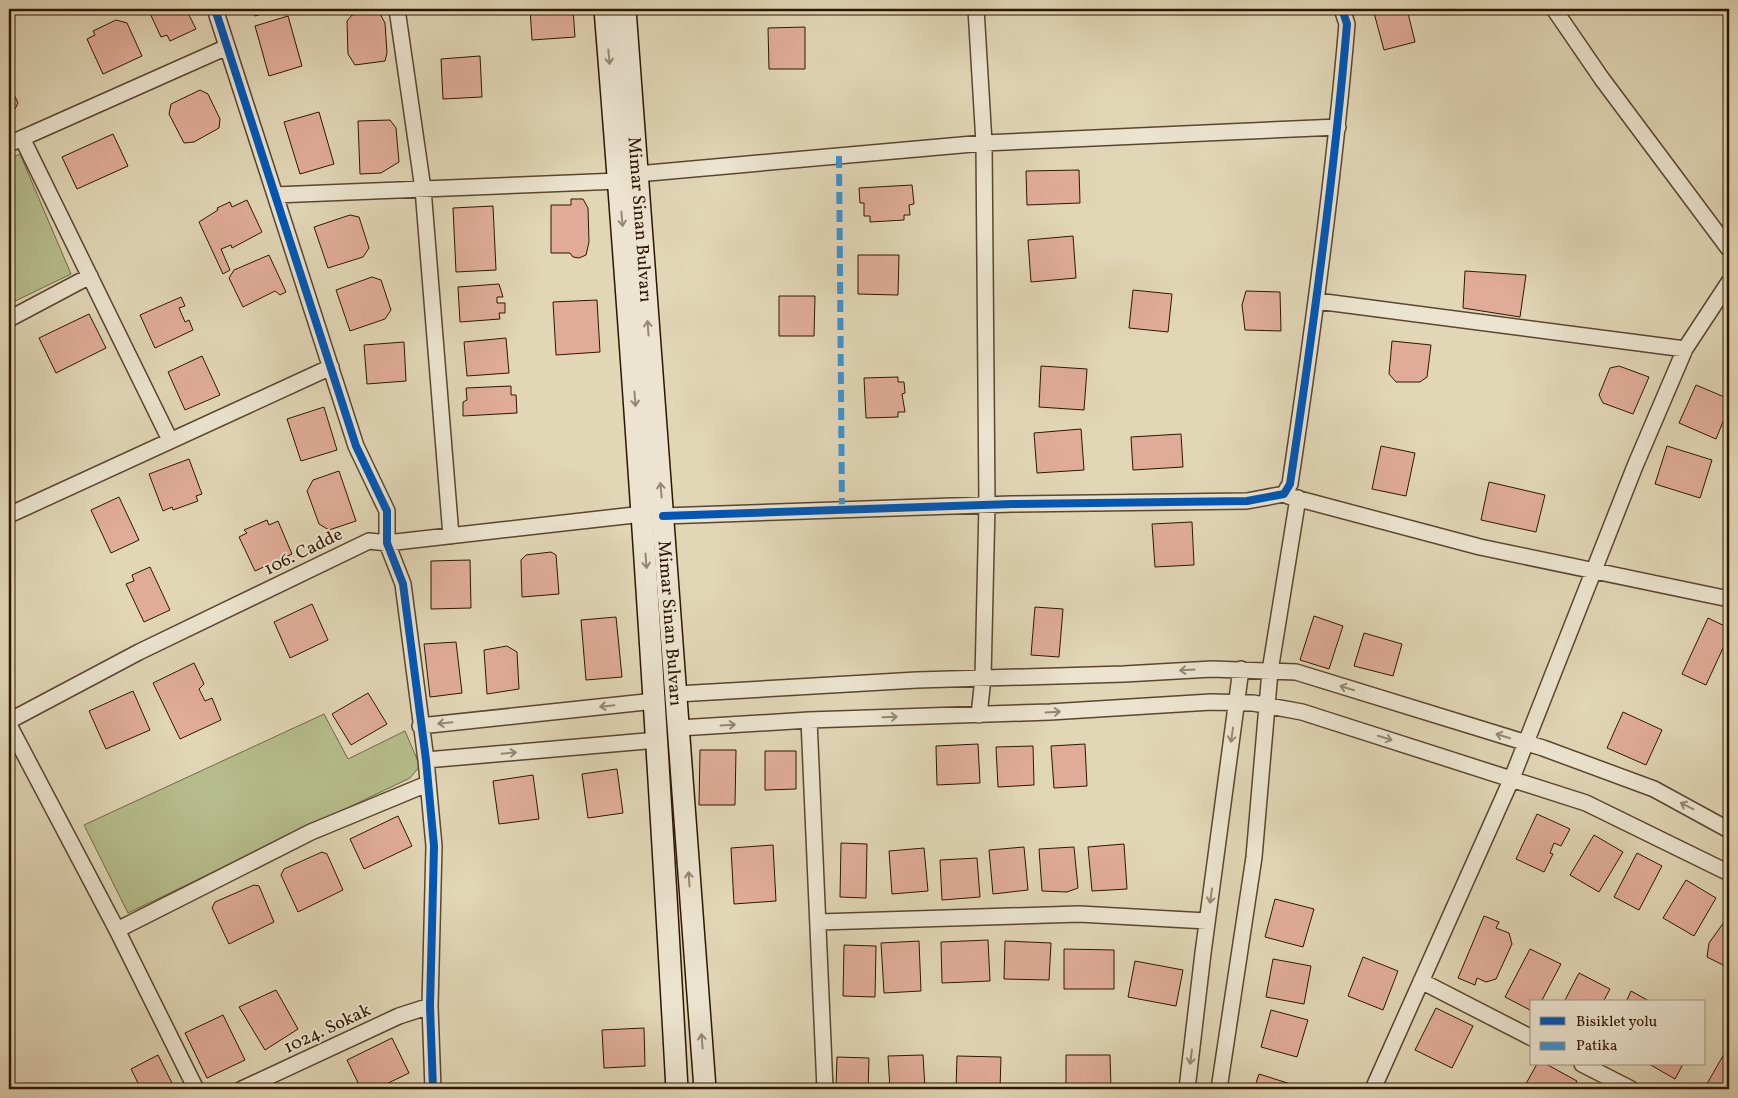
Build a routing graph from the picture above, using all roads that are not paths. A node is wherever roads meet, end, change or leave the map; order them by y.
1 (215, 9) edge
2 (397, 9) edge
3 (604, 9) edge
4 (625, 9) edge
5 (976, 9) edge
6 (1342, 9) edge
7 (1554, 9) edge
8 (227, 47) junction
9 (1338, 127) junction
10 (15, 141) edge
11 (984, 143) junction
12 (628, 177) junction
13 (423, 189) junction
14 (275, 195) junction
15 (1729, 249) edge
16 (90, 276) junction
17 (1729, 282) edge
18 (1317, 301) junction
19 (9, 319) edge
20 (1685, 349) junction
21 (331, 367) junction
22 (170, 440) junction
23 (1291, 496) junction
24 (987, 505) junction
25 (9, 515) edge
26 (653, 515) junction
27 (451, 536) junction
28 (387, 543) junction
29 (1594, 569) junction
30 (1729, 598) edge
31 (1242, 669) junction
32 (1270, 671) junction
33 (983, 678) junction
34 (677, 694) junction
35 (655, 701) junction
36 (1237, 702) junction
37 (1268, 706) junction
38 (979, 715) junction
39 (809, 720) junction
40 (9, 723) edge
41 (420, 726) junction
42 (679, 728) junction
43 (658, 740) junction
44 (1525, 742) junction
45 (426, 760) junction
46 (1512, 778) junction
47 (427, 784) junction
48 (1729, 830) edge
49 (1729, 873) edge
50 (1207, 921) junction
51 (818, 922) junction
52 (117, 930) junction
53 (1421, 981) junction
54 (430, 1006) junction
55 (1530, 1037) edge
56 (1586, 1066) edge
57 (196, 1089) edge
58 (242, 1089) edge
59 (432, 1089) edge
60 (678, 1089) edge
61 (705, 1089) edge
62 (825, 1089) edge
63 (1187, 1089) edge
64 (1219, 1089) edge
65 (1373, 1089) edge
66 (1631, 1089) edge

1 - 8 street
2 - 13 street
3 -> 12 main road, Mimar Sinan Bulvarı
4 - 12 main road, Mimar Sinan Bulvarı
5 - 11 street
6 - 9 street
7 - 15 street
8 - 10 street
8 - 14 street
9 - 11 street
9 - 18 street
10 - 16 street
11 - 12 street
11 - 24 street
12 - 13 street
12 - 26 main road, Mimar Sinan Bulvarı
13 - 14 street
13 - 27 street
14 - 21 street
16 - 19 street
16 - 22 street
17 - 20 street
18 - 20 street
18 - 23 street
20 - 29 street
21 - 22 street
21 - 28 street
22 - 25 street
23 - 24 street, 106. Cadde
23 - 29 street
23 - 32 street
24 - 26 street, 106. Cadde
24 - 33 street
26 - 27 street, 106. Cadde
26 - 34 main road, Mimar Sinan Bulvarı
26 -> 35 main road, Mimar Sinan Bulvarı
27 - 28 street, 106. Cadde
28 - 40 street, 106. Cadde
28 - 41 street
29 - 30 street
29 - 44 street
31 - 32 street
31 -> 33 street
31 - 36 street
32 - 37 street
44 -> 32 street
33 - 34 street
33 - 38 street
34 - 42 main road, Mimar Sinan Bulvarı
35 -> 41 street
35 - 43 main road, Mimar Sinan Bulvarı
36 - 37 street
38 -> 36 street
36 -> 50 street
37 -> 46 street
37 - 64 street
39 -> 38 street
42 -> 39 street
39 - 51 street
40 - 52 street
41 - 45 street
61 -> 42 main road, Mimar Sinan Bulvarı
45 -> 43 street
43 - 60 main road, Mimar Sinan Bulvarı
44 - 46 street
48 -> 44 street
45 - 47 street
46 - 49 street
46 - 53 street
47 - 52 street
47 - 54 street
50 - 51 street
50 -> 63 street
51 - 62 street
52 - 57 street
53 - 55 street
53 - 65 street
54 - 58 street, 1024. Sokak
54 - 59 street
56 - 66 street

